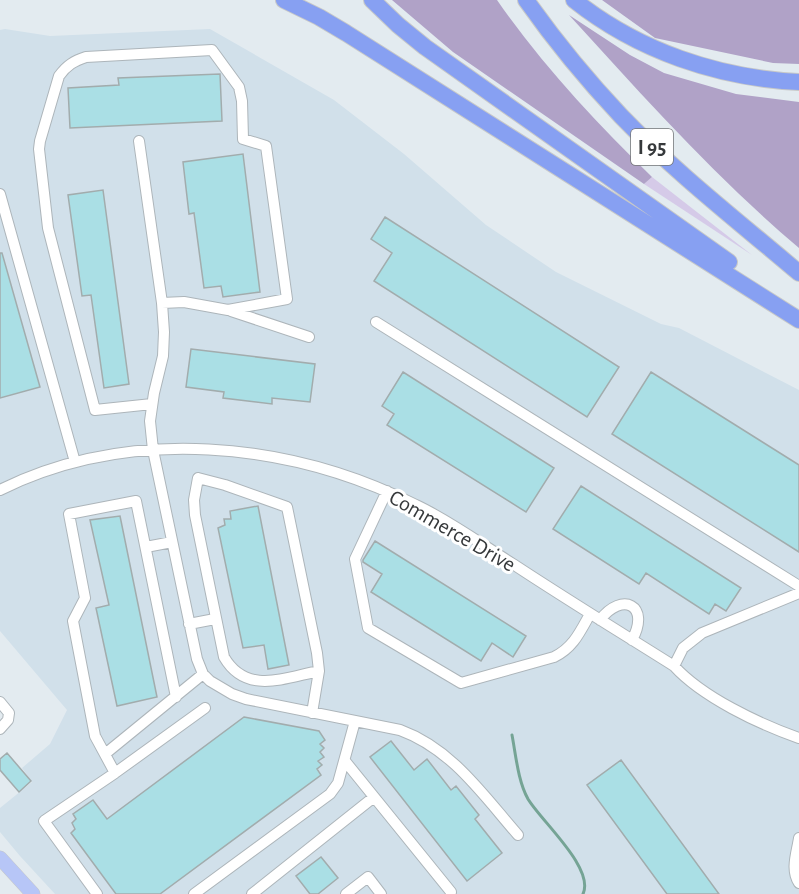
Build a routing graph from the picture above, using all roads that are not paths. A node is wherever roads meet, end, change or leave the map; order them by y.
1 (284, 0) edge
2 (372, 0) edge
3 (526, 0) edge
4 (574, 0) edge
5 (799, 82) edge
6 (139, 141) dead end
7 (0, 194) edge
8 (799, 273) edge
9 (162, 303) junction
10 (228, 310) junction
11 (799, 313) edge
12 (799, 320) edge
13 (376, 322) dead end
14 (309, 337) dead end
15 (152, 404) junction
16 (153, 450) junction
17 (75, 462) junction
18 (0, 490) edge
19 (387, 491) junction
20 (172, 542) junction
21 (146, 547) junction
22 (799, 586) edge
23 (799, 593) edge
24 (595, 617) junction
25 (215, 619) junction
26 (189, 624) junction
27 (632, 640) junction
28 (674, 666) junction
29 (319, 670) junction
30 (203, 674) junction
31 (176, 697) junction
32 (0, 702) edge
33 (205, 708) dead end
34 (312, 713) junction
35 (355, 722) junction
36 (0, 729) edge
37 (799, 738) edge
38 (105, 754) junction
39 (345, 761) junction
40 (116, 773) junction
41 (374, 797) junction
42 (518, 835) dead end
43 (799, 838) edge
44 (0, 858) edge
45 (799, 883) edge
46 (451, 892) dead end
47 (33, 894) edge
48 (98, 894) edge
49 (194, 894) edge
50 (252, 894) edge
51 (346, 894) edge
52 (381, 894) edge

1 - 12 highway
2 - 11 highway
3 - 8 highway, I 95
4 - 5 highway
6 - 9 street
7 - 17 street
9 - 10 street
9 - 15 street
10 - 14 street
10 - 15 street
13 - 22 street
15 - 16 street
16 - 17 street, Commerce Drive
16 - 19 street, Commerce Drive
16 - 20 street
17 - 18 street, Commerce Drive
19 - 24 street, Commerce Drive
19 - 24 street
20 - 21 street
20 - 26 street
21 - 31 street
21 - 38 street
23 - 28 street
24 - 27 street, Commerce Drive
24 - 27 street
25 - 26 street
25 - 29 street
25 - 29 street
26 - 30 street
27 - 28 street, Commerce Drive
28 - 37 street, Commerce Drive
29 - 34 street
30 - 31 street
30 - 34 street
31 - 38 street
32 - 36 street
33 - 40 street
34 - 35 street
35 - 39 street
35 - 42 street
38 - 40 street
39 - 41 street
39 - 49 street
40 - 48 street
41 - 46 street
41 - 50 street
43 - 45 street
44 - 47 main road
51 - 52 street

